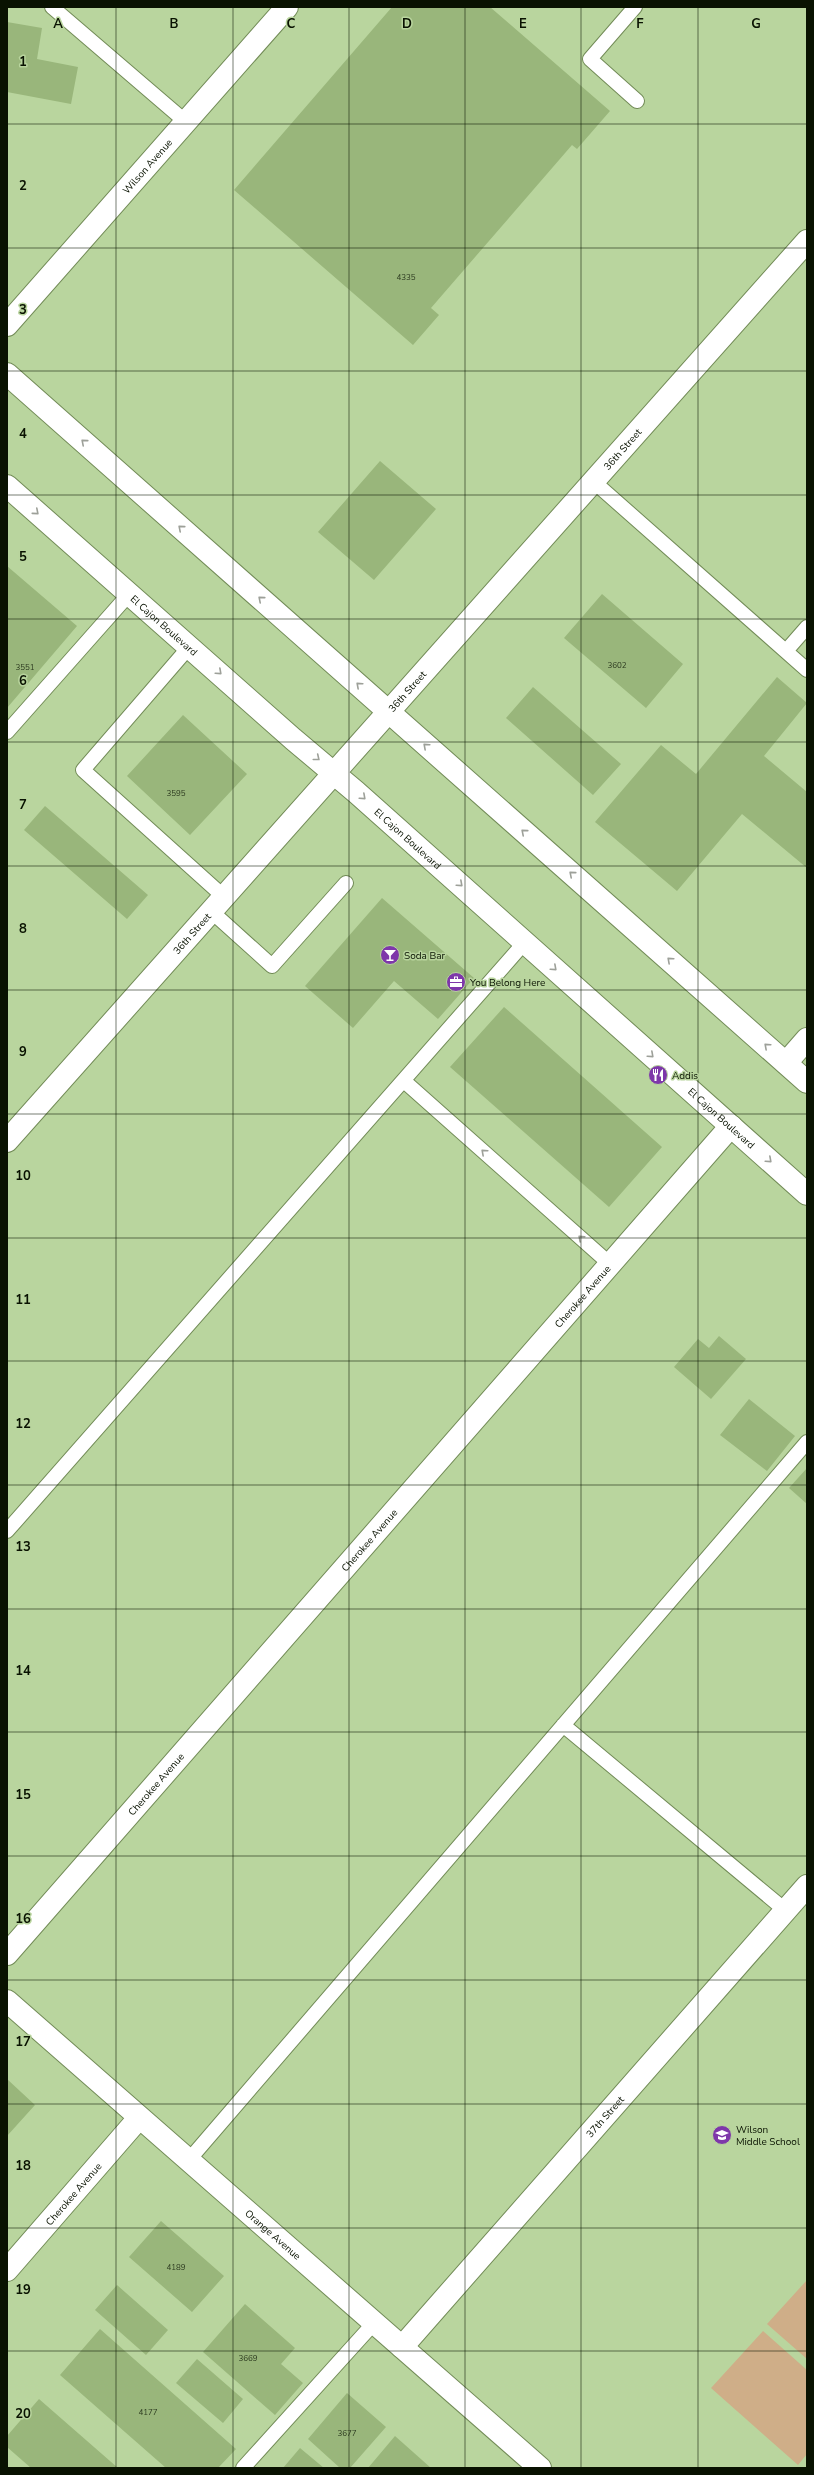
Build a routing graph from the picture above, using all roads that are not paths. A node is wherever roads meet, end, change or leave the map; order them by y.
1 (52, 7) edge
2 (287, 7) edge
3 (635, 7) edge
4 (637, 101) dead end
5 (186, 122) junction
6 (807, 241) edge
7 (7, 325) edge
8 (7, 374) edge
9 (593, 481) junction
10 (7, 486) edge
11 (130, 593) junction
12 (807, 627) edge
13 (190, 646) junction
14 (786, 651) junction
15 (807, 670) edge
16 (387, 711) junction
17 (7, 732) edge
18 (333, 772) junction
19 (346, 883) dead end
20 (217, 904) junction
21 (525, 942) junction
22 (807, 1039) edge
23 (786, 1063) junction
24 (404, 1081) junction
25 (807, 1082) edge
26 (731, 1126) junction
27 (7, 1141) edge
28 (807, 1194) edge
29 (610, 1264) junction
30 (807, 1442) edge
31 (7, 1531) edge
32 (563, 1725) junction
33 (807, 1886) edge
34 (785, 1910) junction
35 (7, 1954) edge
36 (7, 2000) edge
37 (140, 2118) junction
38 (188, 2160) junction
39 (7, 2270) edge
40 (374, 2323) junction
41 (402, 2346) junction
42 (244, 2468) edge
43 (540, 2468) edge

1 - 5 lane
2 - 5 street, Wilson Avenue
3 - 4 lane
5 - 7 street, Wilson Avenue
6 - 9 street, 36th Street
16 -> 8 street
9 - 14 lane
9 - 16 street, 36th Street
10 -> 11 street, El Cajon Boulevard
11 - 13 street, El Cajon Boulevard
11 - 17 lane
12 - 14 lane
13 -> 18 street, El Cajon Boulevard
13 - 20 lane
14 - 15 lane
16 - 18 street, 36th Street
23 -> 16 street
18 - 20 street, 36th Street
18 -> 21 street, El Cajon Boulevard
19 - 20 lane
20 - 27 street, 36th Street
21 - 24 lane
21 -> 26 street, El Cajon Boulevard
22 - 23 street
23 - 25 street
29 -> 24 lane
24 - 31 lane
26 -> 28 street, El Cajon Boulevard
26 - 29 street, Cherokee Avenue
29 - 35 street, Cherokee Avenue
30 - 32 lane
32 - 34 lane
32 - 38 lane
33 - 34 street, 37th Street
34 - 41 street, 37th Street
36 - 37 street, Orange Avenue
37 - 38 street, Orange Avenue
37 - 39 street, Cherokee Avenue
38 - 40 street, Orange Avenue
40 - 41 street, Orange Avenue
40 - 42 lane
41 - 43 street, Orange Avenue

